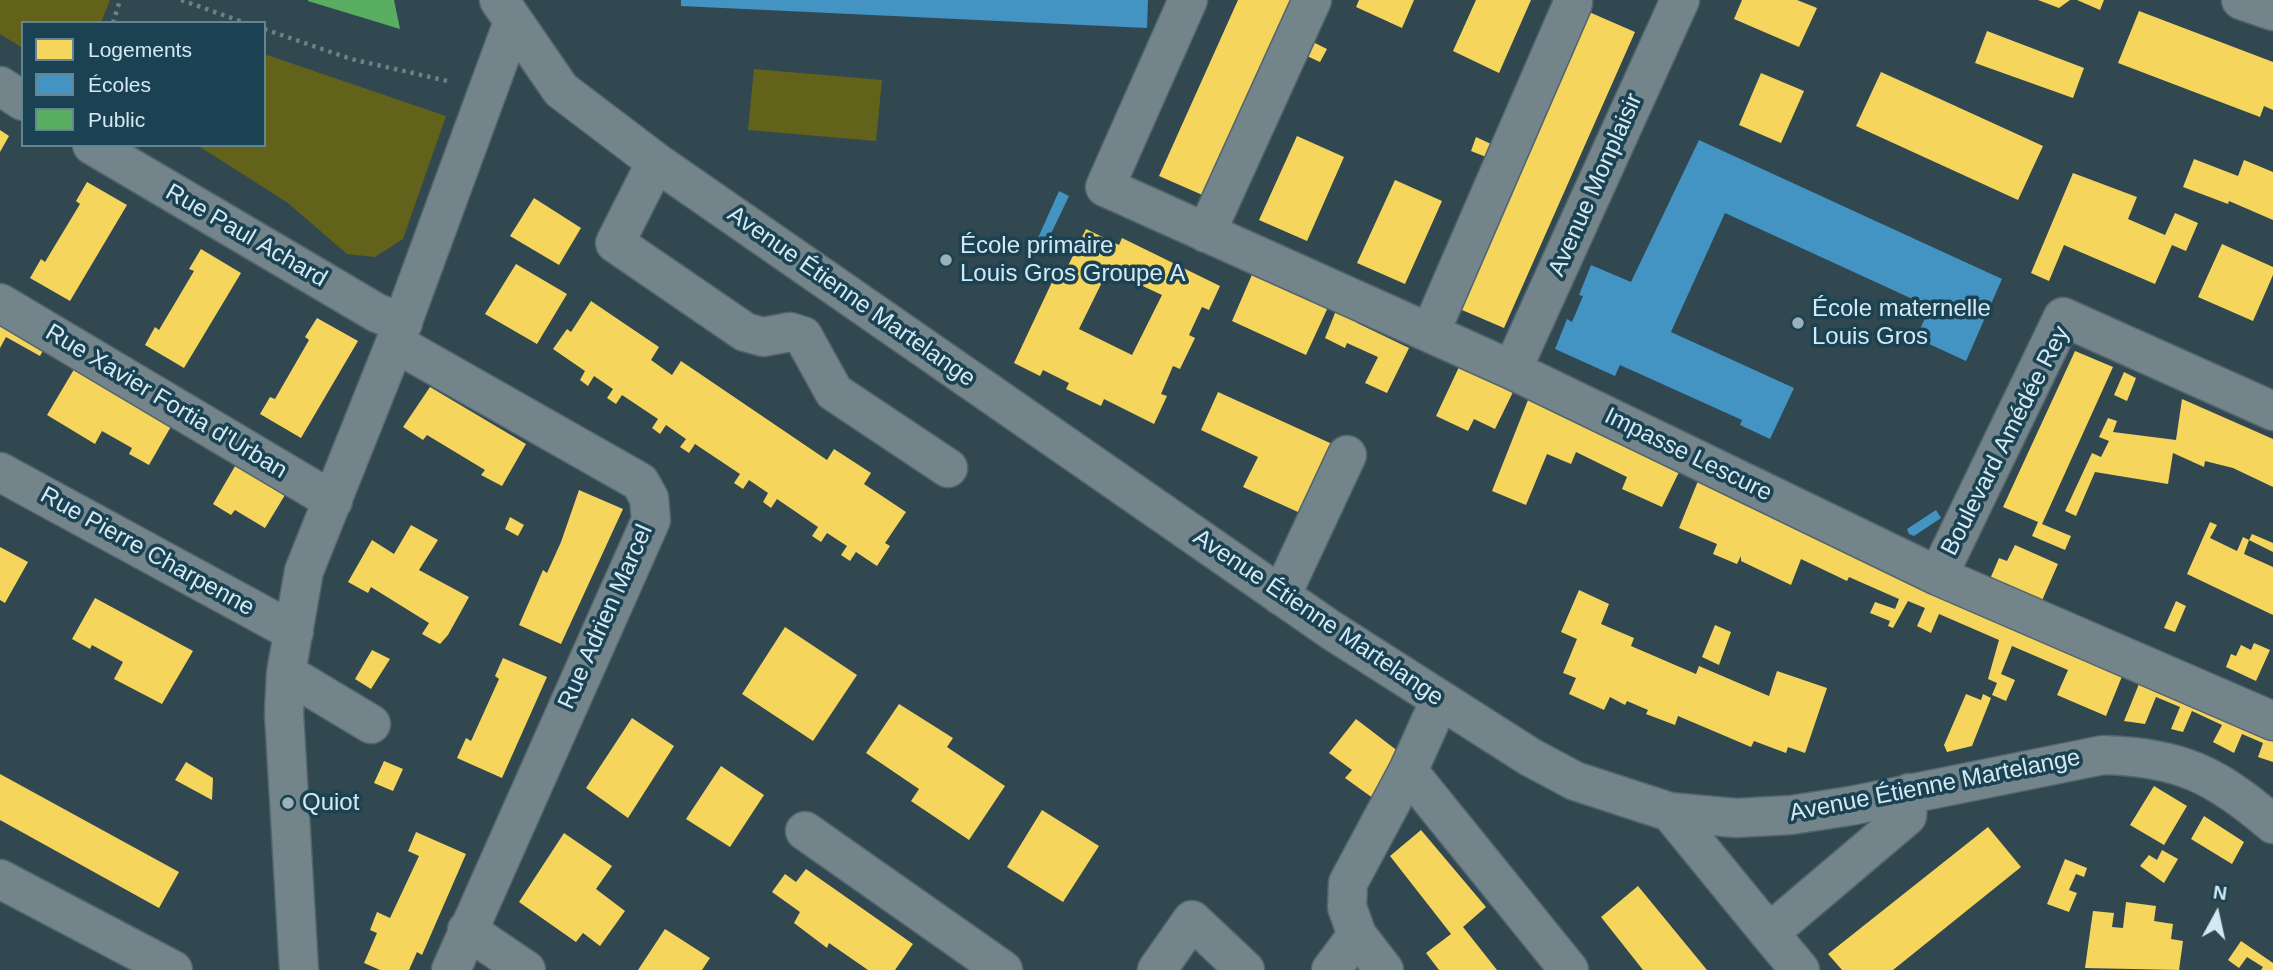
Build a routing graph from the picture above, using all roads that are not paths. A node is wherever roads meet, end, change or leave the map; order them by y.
1 (1188, 0) edge
2 (1312, 0) edge
3 (1572, 0) edge
4 (1680, 0) edge
5 (2241, 0) edge
6 (506, 11) edge
7 (2273, 12) edge
8 (0, 86) edge
9 (21, 100) edge
10 (95, 147) edge
11 (656, 162) junction
12 (1206, 233) junction
13 (0, 303) edge
14 (399, 333) junction
15 (1430, 333) junction
16 (1512, 370) junction
17 (2273, 411) edge
18 (1347, 455) dead end
19 (948, 468) dead end
20 (0, 472) edge
21 (333, 501) junction
22 (1938, 576) junction
23 (1281, 596) junction
24 (294, 632) junction
25 (286, 673) junction
26 (1440, 699) junction
27 (2273, 721) edge
28 (371, 724) dead end
29 (1408, 771) junction
30 (1909, 793) junction
31 (1670, 812) junction
32 (2273, 824) edge
33 (805, 831) dead end
34 (0, 879) edge
35 (467, 930) junction
36 (1769, 933) junction
37 (1357, 935) junction
38 (173, 970) edge
39 (299, 970) edge
40 (451, 970) edge
41 (526, 970) edge
42 (1003, 970) edge
43 (1157, 970) edge
44 (1245, 970) edge
45 (1331, 970) edge
46 (1384, 970) edge
47 (1569, 970) edge
48 (1800, 970) edge

1 - 12 street, Impasse Lescure
2 - 12 street
3 - 15 street
4 - 16 street, Avenue Monplaisir
5 - 7 street
6 - 11 street, Avenue Étienne Martelange
6 - 14 street
8 - 9 street
10 - 14 street, Rue Paul Achard
11 - 19 street
11 - 23 street, Avenue Étienne Martelange
12 - 15 street, Impasse Lescure
13 - 21 street, Rue Xavier Fortia d'Urban
14 - 21 street
14 - 35 street, Rue Adrien Marcel
15 - 16 street, Impasse Lescure
16 - 22 street, Impasse Lescure
17 - 22 street, Boulevard Amédée Rey
18 - 23 street
20 - 24 street, Rue Pierre Charpenne
21 - 24 street
22 - 27 street, Impasse Lescure
23 - 26 street, Avenue Étienne Martelange
24 - 25 street
25 - 28 street
25 - 39 street
26 - 29 street
26 - 31 street, Avenue Étienne Martelange
29 - 37 street
29 - 47 street
30 - 31 street, Avenue Étienne Martelange
30 - 32 street, Avenue Étienne Martelange
30 - 36 street
31 - 36 street
33 - 42 street
34 - 38 street
35 - 40 street, Rue Adrien Marcel
35 - 41 street
36 - 48 street
37 - 45 street
37 - 46 street
43 - 44 street

